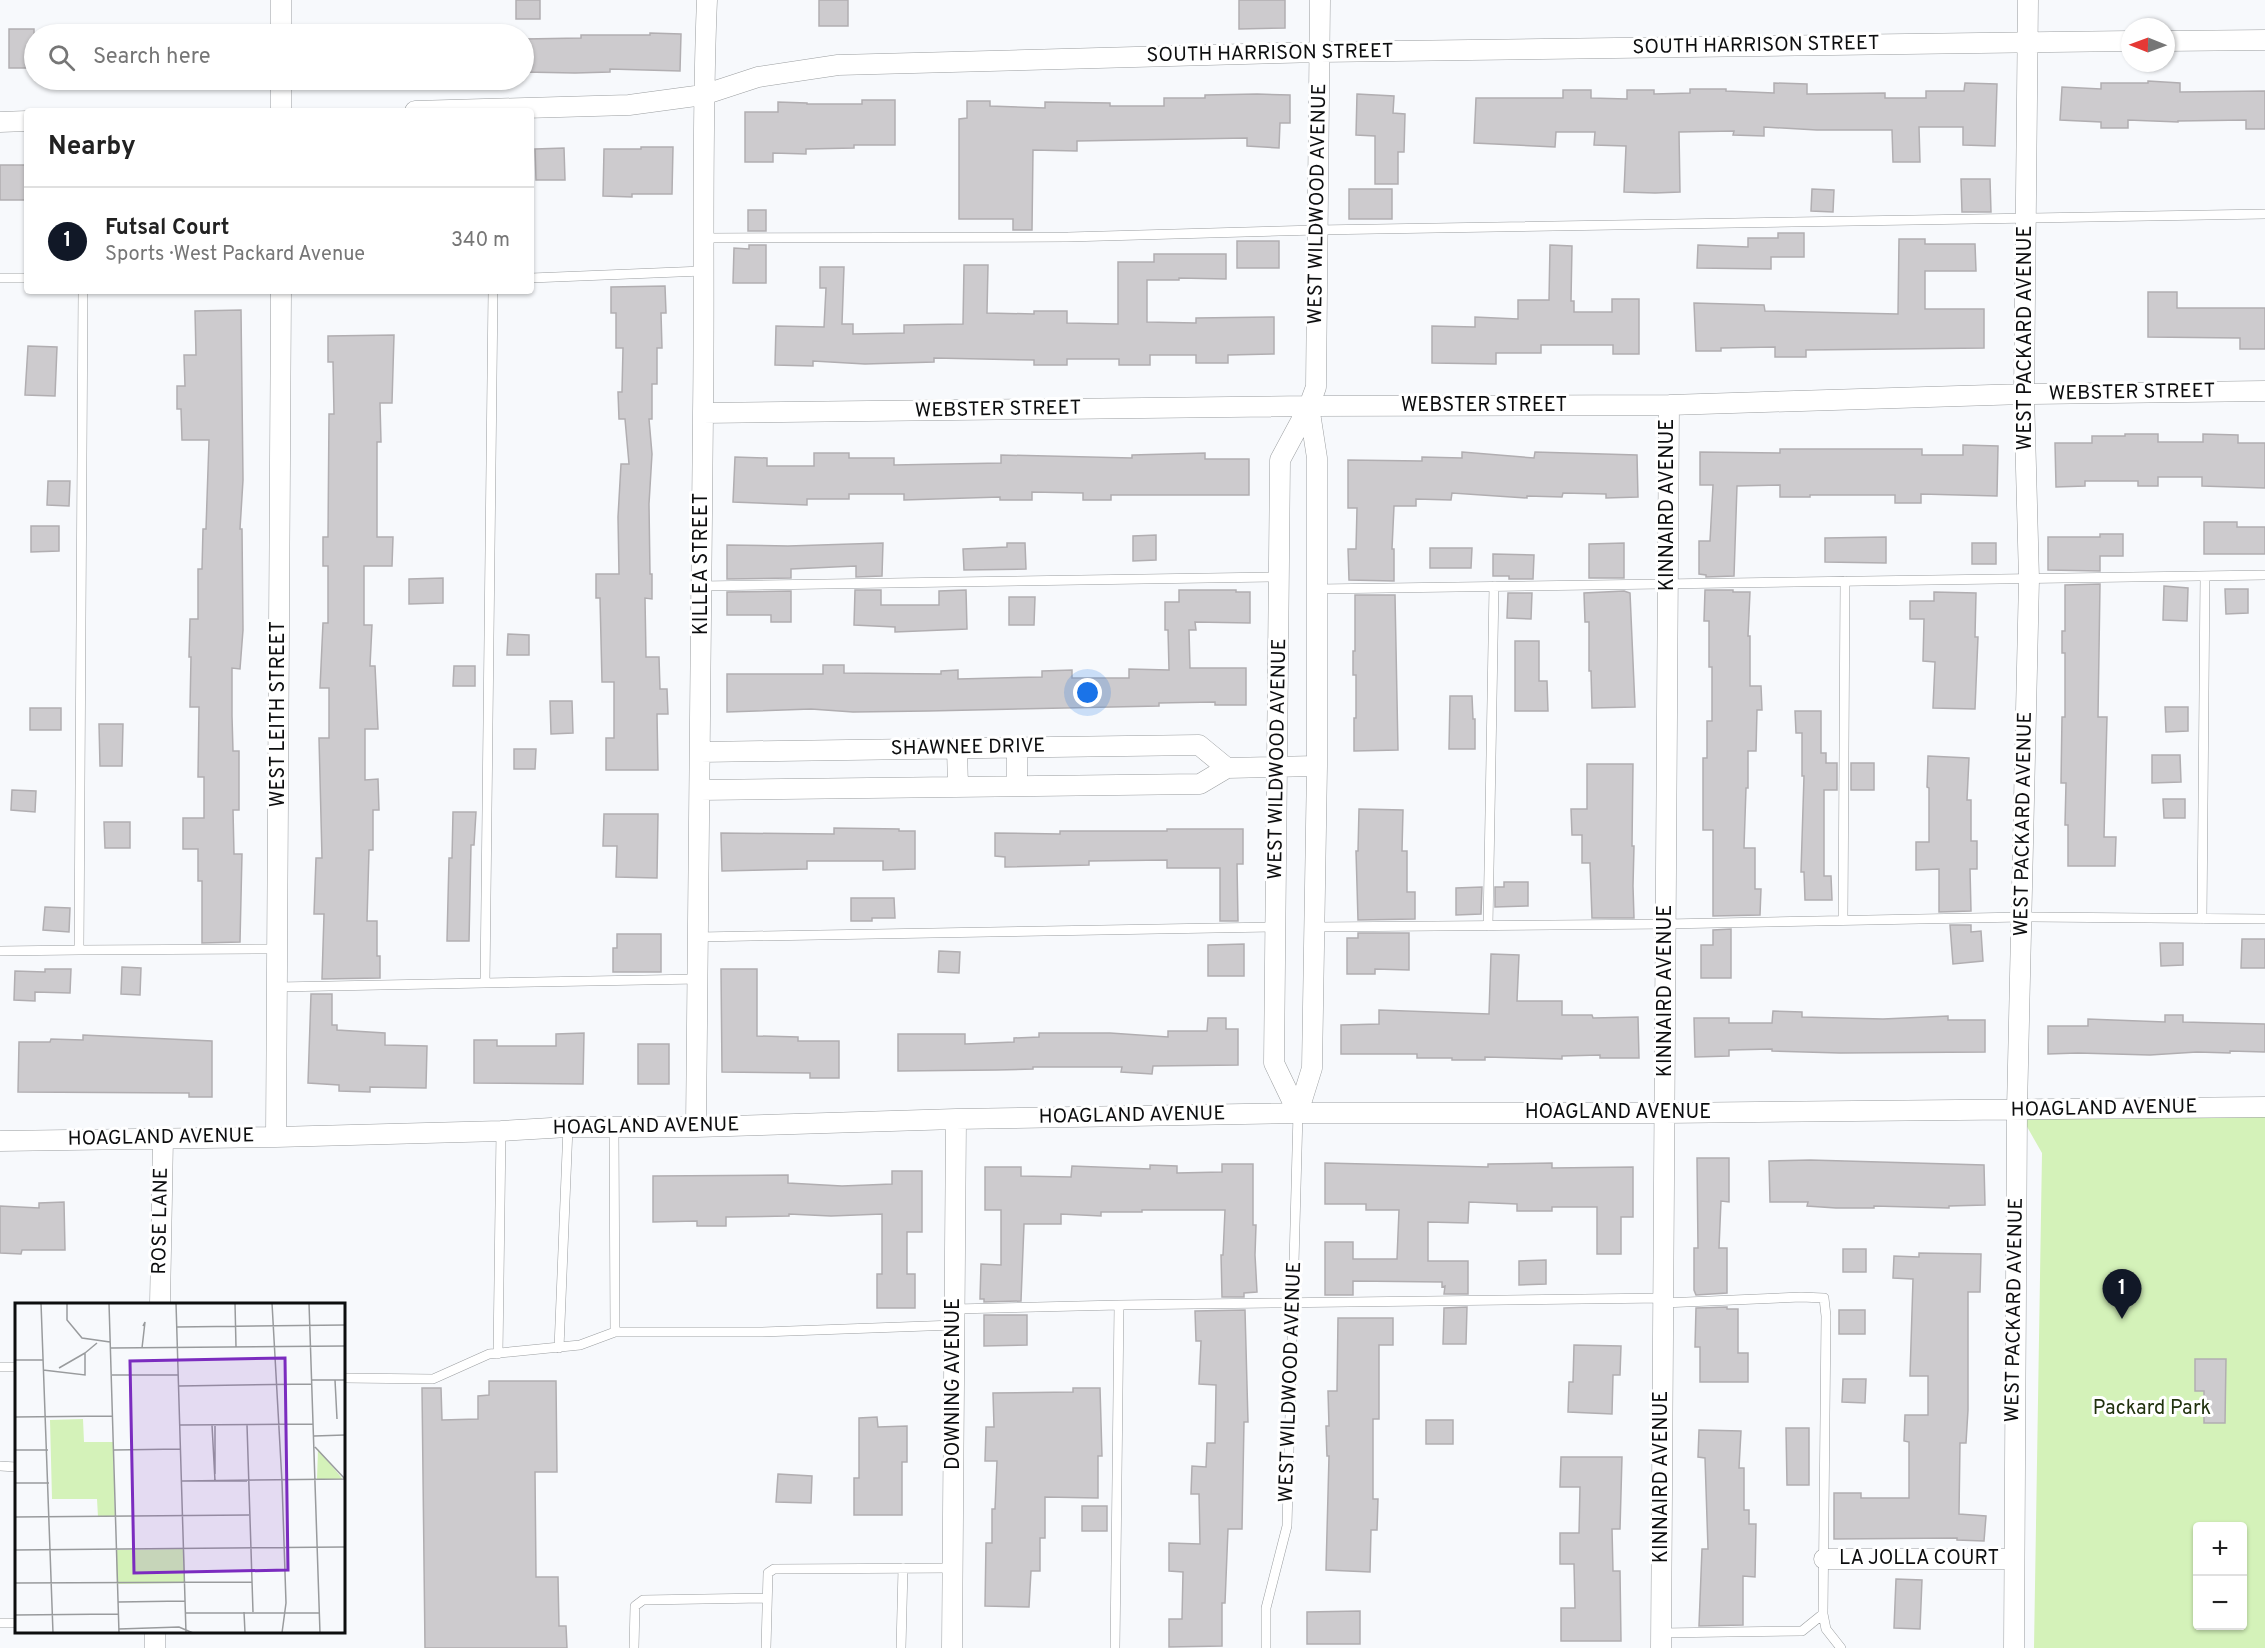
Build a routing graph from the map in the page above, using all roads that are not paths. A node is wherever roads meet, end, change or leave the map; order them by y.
1 (281, 0) edge
2 (707, 0) edge
3 (1320, 0) edge
4 (2028, 0) edge
5 (281, 24) edge
6 (2265, 40) edge
7 (2121, 41) edge
8 (2175, 41) edge
9 (2028, 42) junction
10 (1320, 52) junction
11 (281, 90) edge
12 (703, 95) junction
13 (281, 108) edge
14 (534, 108) edge
15 (24, 121) edge
16 (0, 122) edge
17 (2265, 214) edge
18 (2026, 218) junction
19 (1317, 230) junction
20 (704, 238) junction
21 (704, 271) junction
22 (0, 278) edge
23 (24, 278) edge
24 (534, 278) edge
25 (83, 294) edge
26 (281, 294) edge
27 (493, 294) edge
28 (2265, 392) edge
29 (2024, 394) junction
30 (1669, 405) junction
31 (1309, 406) junction
32 (703, 413) junction
33 (2265, 575) edge
34 (2205, 576) junction
35 (1280, 577) junction
36 (2029, 579) junction
37 (1845, 581) junction
38 (1668, 583) junction
39 (701, 586) junction
40 (1494, 586) junction
41 (1318, 589) junction
42 (1017, 747) junction
43 (957, 748) junction
44 (701, 752) junction
45 (1277, 766) junction
46 (1317, 766) junction
47 (1227, 768) junction
48 (1017, 785) junction
49 (958, 787) junction
50 (700, 790) junction
51 (2022, 917) junction
52 (2202, 919) junction
53 (2265, 919) edge
54 (1843, 920) junction
55 (1666, 924) junction
56 (1488, 926) junction
57 (1277, 927) junction
58 (1316, 927) junction
59 (699, 937) junction
60 (278, 949) junction
61 (79, 950) junction
62 (0, 951) edge
63 (698, 979) junction
64 (485, 984) junction
65 (278, 987) junction
66 (2265, 1107) edge
67 (2017, 1109) junction
68 (1298, 1113) junction
69 (1665, 1113) junction
70 (956, 1119) junction
71 (568, 1127) junction
72 (614, 1127) junction
73 (696, 1127) junction
74 (501, 1131) junction
75 (276, 1137) junction
76 (163, 1138) junction
77 (0, 1141) edge
78 (1663, 1301) junction
79 (160, 1303) edge
80 (1293, 1303) junction
81 (1119, 1305) junction
82 (955, 1317) junction
83 (615, 1332) junction
84 (559, 1348) junction
85 (498, 1354) junction
86 (345, 1378) edge
87 (0, 1466) edge
88 (15, 1467) edge
89 (1824, 1559) junction
90 (2013, 1559) junction
91 (903, 1568) junction
92 (953, 1568) junction
93 (767, 1598) junction
94 (1823, 1614) junction
95 (1661, 1640) edge
96 (634, 1648) edge
97 (766, 1648) edge
98 (901, 1648) edge
99 (952, 1648) edge
100 (1116, 1648) edge
101 (1266, 1648) edge
102 (1841, 1648) edge
103 (2014, 1648) edge

1 - 5 street
2 - 12 street, KILLEA STREET
3 - 10 street, WEST WILDWOOD AVENUE
4 - 9 street, WEST PACKARD AVENUE
6 - 8 street
7 - 9 street, SOUTH HARRISON STREET
9 - 10 street, SOUTH HARRISON STREET
9 - 18 street, WEST PACKARD AVENUE
10 - 12 street, SOUTH HARRISON STREET
10 - 19 street, WEST WILDWOOD AVENUE
11 - 13 street
12 - 14 street, SOUTH HARRISON STREET
12 - 20 street, KILLEA STREET
15 - 16 street
17 - 18 lane
18 - 19 lane
18 - 29 street, WEST PACKARD AVENUE
19 - 20 lane
19 - 31 street, WEST WILDWOOD AVENUE
20 - 21 street, KILLEA STREET
21 - 24 lane
21 - 32 street, KILLEA STREET
22 - 23 lane
25 - 61 lane
26 - 60 street, WEST LEITH STREET
27 - 64 lane
28 - 29 street, WEBSTER STREET
29 - 30 street, WEBSTER STREET
29 - 36 street, WEST PACKARD AVENUE
30 - 31 street, WEBSTER STREET
30 - 38 street, KINNAIRD AVENUE
31 - 32 street, WEBSTER STREET
31 - 35 street, WEST WILDWOOD AVENUE
31 - 41 street, WEST WILDWOOD AVENUE
32 - 39 street, KILLEA STREET
33 - 34 lane
34 - 36 lane
34 - 52 lane
35 - 39 lane
35 - 45 street, WEST WILDWOOD AVENUE
36 - 37 lane
36 - 51 street, WEST PACKARD AVENUE
37 - 38 lane
37 - 54 lane
38 - 40 lane
38 - 55 street, KINNAIRD AVENUE
39 - 44 street, KILLEA STREET
40 - 41 lane
40 - 56 lane
41 - 46 street, WEST WILDWOOD AVENUE
42 - 43 street, SHAWNEE DRIVE
42 - 47 street, SHAWNEE DRIVE
42 - 48 street
43 - 44 street, SHAWNEE DRIVE
43 - 49 street
44 - 50 street, KILLEA STREET
45 - 46 street, SHAWNEE DRIVE
45 - 47 street, SHAWNEE DRIVE
45 - 57 street, WEST WILDWOOD AVENUE
46 - 58 street, WEST WILDWOOD AVENUE
47 - 48 street, SHAWNEE DRIVE
48 - 49 street, SHAWNEE DRIVE
49 - 50 street, SHAWNEE DRIVE
50 - 59 street, KILLEA STREET
51 - 52 lane
51 - 54 lane
51 - 67 street, WEST PACKARD AVENUE
52 - 53 lane
54 - 55 lane
55 - 56 lane
55 - 69 street, KINNAIRD AVENUE
56 - 58 lane
57 - 59 lane
57 - 68 street, WEST WILDWOOD AVENUE
58 - 68 street, WEST WILDWOOD AVENUE
59 - 63 street, KILLEA STREET
60 - 61 lane
60 - 65 street, WEST LEITH STREET
61 - 62 lane
63 - 64 lane
63 - 73 street, KILLEA STREET
64 - 65 lane
65 - 75 street, WEST LEITH STREET
66 - 67 street, HOAGLAND AVENUE
67 - 69 street, HOAGLAND AVENUE
67 - 90 street, WEST PACKARD AVENUE
68 - 69 street, HOAGLAND AVENUE
68 - 70 street, HOAGLAND AVENUE
68 - 80 lane, WEST WILDWOOD AVENUE
69 - 78 street, KINNAIRD AVENUE
70 - 73 street, HOAGLAND AVENUE
70 - 82 street, DOWNING AVENUE
71 - 72 street, HOAGLAND AVENUE
71 - 74 street, HOAGLAND AVENUE
71 - 84 lane
72 - 73 street, HOAGLAND AVENUE
72 - 83 lane
74 - 75 street, HOAGLAND AVENUE
74 - 85 lane
75 - 76 street, HOAGLAND AVENUE
76 - 77 street, HOAGLAND AVENUE
76 - 79 street, ROSE LANE
78 - 80 lane
78 - 89 lane
78 - 95 street, KINNAIRD AVENUE
80 - 81 lane
80 - 101 lane, WEST WILDWOOD AVENUE
81 - 82 lane
81 - 100 lane
82 - 83 lane
82 - 92 street, DOWNING AVENUE
83 - 84 lane
84 - 85 lane
85 - 86 lane
87 - 88 lane
89 - 90 street, LA JOLLA COURT
89 - 94 lane
90 - 103 street, WEST PACKARD AVENUE
91 - 92 lane
91 - 93 lane
91 - 98 lane
92 - 99 street, DOWNING AVENUE
93 - 96 lane
93 - 97 lane
94 - 95 lane
94 - 102 lane

